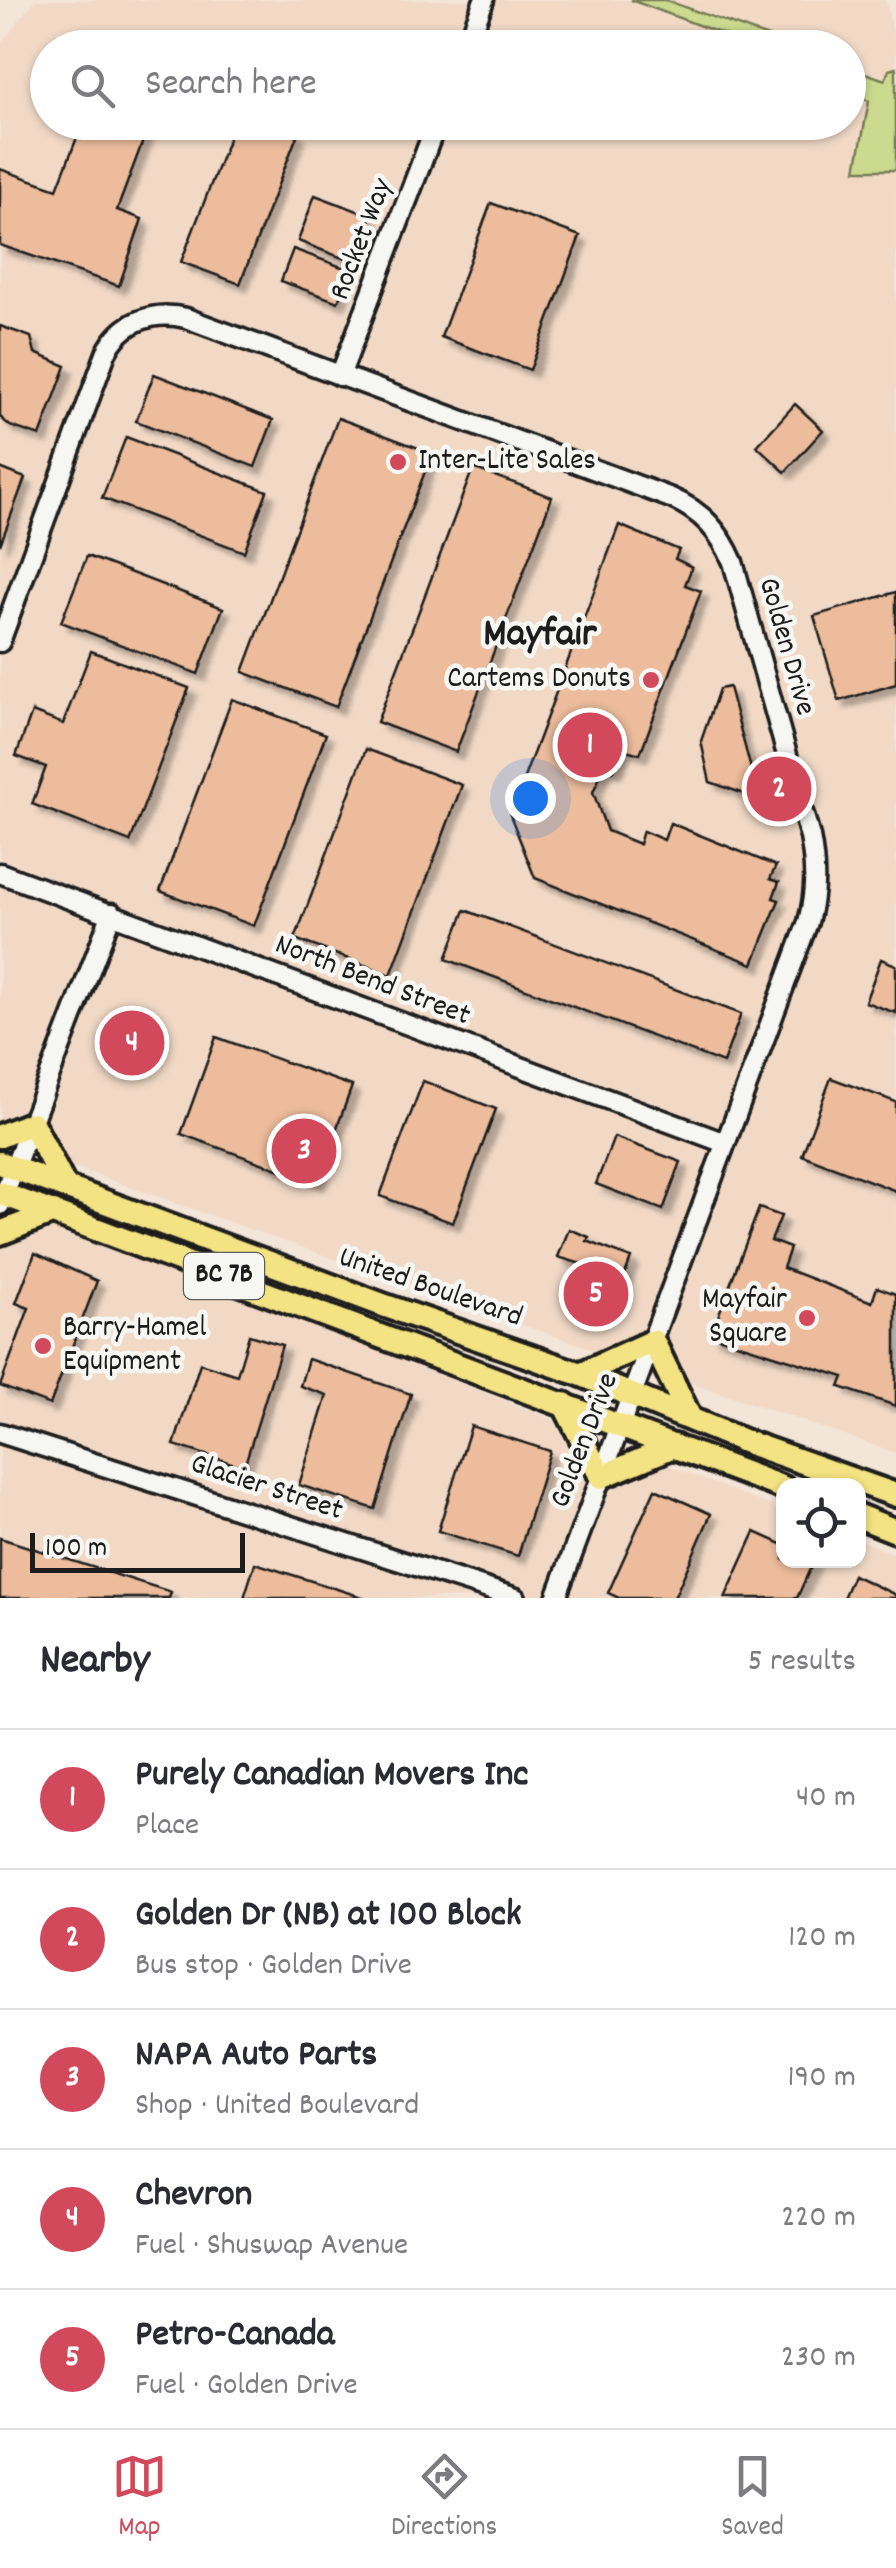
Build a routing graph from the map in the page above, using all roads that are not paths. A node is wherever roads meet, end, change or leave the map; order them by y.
1 (484, 0) edge
2 (473, 30) edge
3 (431, 140) edge
4 (340, 376) junction
5 (0, 642) edge
6 (0, 873) edge
7 (112, 913) junction
8 (32, 1123) junction
9 (0, 1136) edge
10 (725, 1143) junction
11 (7, 1165) edge
12 (66, 1187) junction
13 (1, 1197) edge
14 (54, 1212) junction
15 (0, 1233) edge
16 (653, 1341) junction
17 (580, 1374) junction
18 (632, 1394) junction
19 (564, 1404) junction
20 (690, 1418) junction
21 (621, 1425) junction
22 (0, 1434) edge
23 (674, 1446) junction
24 (601, 1477) junction
25 (776, 1485) edge
26 (896, 1495) edge
27 (866, 1519) edge
28 (896, 1531) edge
29 (516, 1598) edge
30 (556, 1598) edge

1 - 2 street
3 - 4 street, Rocket Way
4 - 5 street, Golden Drive
4 - 10 street, Golden Drive
6 - 7 street, North Bend Street
7 - 8 street
7 - 10 street, North Bend Street
8 - 9 main road
8 - 11 street
8 - 12 main road
10 - 16 street, Golden Drive
11 - 12 main road, United Boulevard / BC 7B
11 - 13 street
12 - 17 main road, United Boulevard / BC 7B
13 - 14 main road, United Boulevard / BC 7B
14 - 15 main road
14 - 19 main road, United Boulevard / BC 7B
16 - 17 main road
16 - 18 street, Golden Drive
16 - 20 main road
17 - 18 main road, United Boulevard / BC 7B
18 - 20 main road, United Boulevard / BC 7B
18 - 21 street, Golden Drive
19 - 21 main road, United Boulevard / BC 7B
19 - 24 main road
20 - 26 main road, United Boulevard / BC 7B
21 - 23 main road, United Boulevard / BC 7B
21 - 24 street, Golden Drive
22 - 29 street, Glacier Street
23 - 24 main road
23 - 25 main road, United Boulevard / BC 7B
24 - 30 street, Golden Drive
27 - 28 main road

